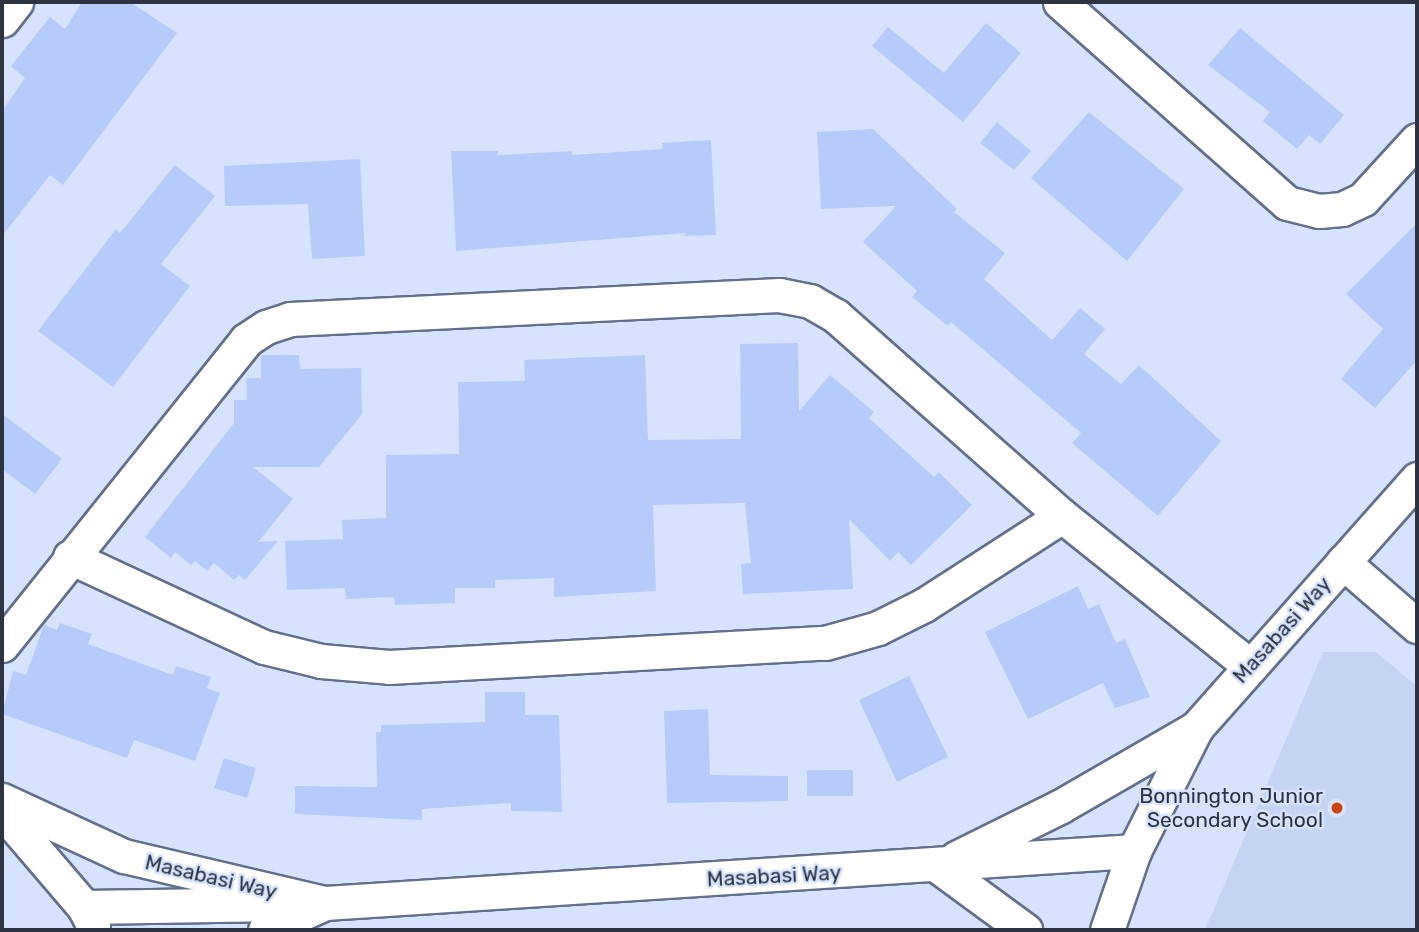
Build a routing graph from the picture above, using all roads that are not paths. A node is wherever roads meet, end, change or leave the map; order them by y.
1 (16, 2) edge
2 (1072, 6) edge
3 (2, 20) edge
4 (1417, 140) edge
5 (1417, 479) edge
6 (1062, 516) junction
7 (70, 557) junction
8 (1343, 562) junction
9 (1417, 626) edge
10 (2, 645) edge
11 (1250, 666) junction
12 (1196, 728) junction
13 (2, 800) edge
14 (2, 811) edge
15 (1134, 851) junction
16 (939, 867) junction
17 (325, 903) junction
18 (90, 919) edge
19 (265, 930) edge
20 (1025, 930) edge
21 (1107, 930) edge

1 - 3 street
2 - 4 street
5 - 8 street, Masabasi Way
6 - 7 street
6 - 7 street
6 - 11 street
7 - 10 street
8 - 9 street
8 - 11 street, Masabasi Way
11 - 12 street, Masabasi Way
12 - 15 street
12 - 16 street, Masabasi Way
13 - 17 street, Masabasi Way
14 - 18 street
15 - 16 street
15 - 21 street
16 - 17 street, Masabasi Way
16 - 20 street
17 - 18 street
17 - 19 street

